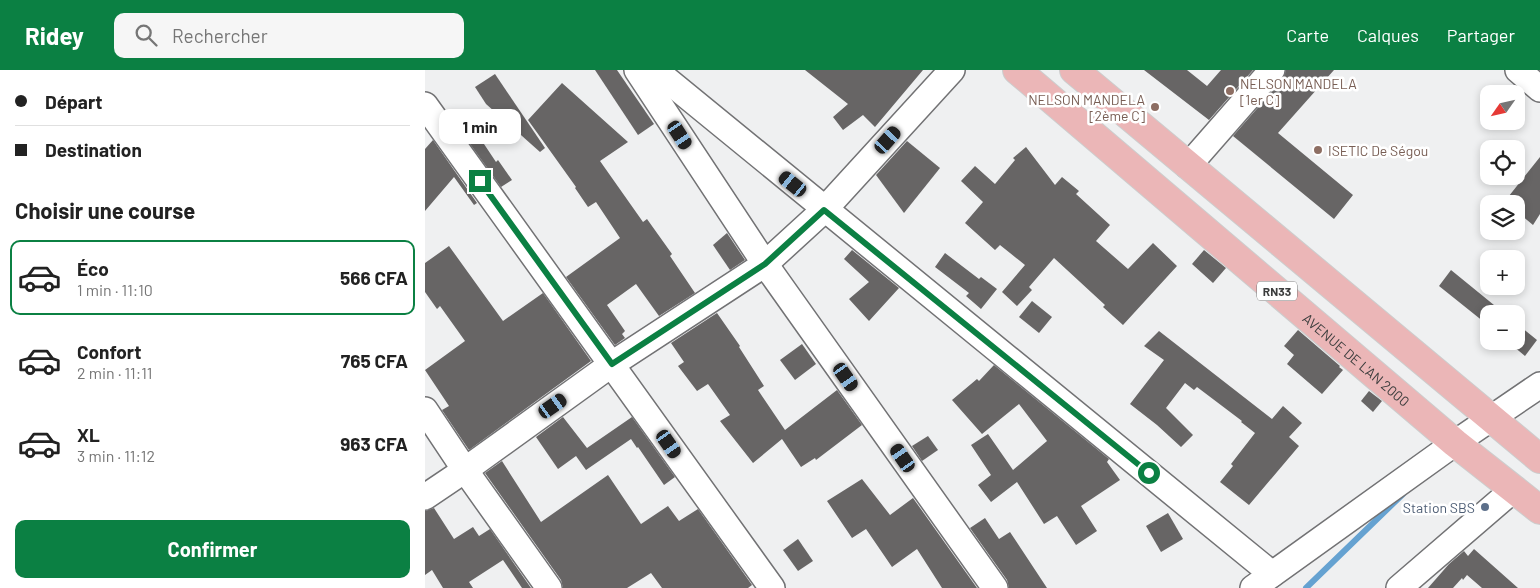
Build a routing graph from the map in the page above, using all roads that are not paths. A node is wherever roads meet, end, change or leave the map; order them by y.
1 (637, 70) edge
2 (655, 70) edge
3 (952, 70) edge
4 (1017, 70) edge
5 (1074, 70) edge
6 (1273, 70) edge
7 (425, 104) edge
8 (1188, 166) junction
9 (824, 210) junction
10 (765, 264) junction
11 (612, 364) junction
12 (1540, 385) edge
13 (425, 410) edge
14 (1492, 418) junction
15 (1455, 443) junction
16 (1540, 458) edge
17 (465, 470) junction
18 (1513, 489) junction
19 (425, 497) edge
20 (1540, 510) edge
21 (1263, 581) edge
22 (549, 588) edge
23 (772, 588) edge
24 (995, 588) edge
25 (1399, 588) edge

1 - 10 street
2 - 9 street
3 - 9 street
4 - 15 main road, AVENUE DE L'AN 2000 / RN33
5 - 8 main road, RN33
6 - 8 street
7 - 11 street
8 - 14 main road, RN33
9 - 10 street
9 - 21 street
10 - 11 street
10 - 24 street
11 - 17 street
11 - 23 street
12 - 14 street
13 - 17 street
14 - 15 street
14 - 16 main road, RN33
15 - 18 main road, AVENUE DE L'AN 2000 / RN33
15 - 21 street
17 - 19 street
17 - 22 street
18 - 20 main road, AVENUE DE L'AN 2000 / RN33
18 - 25 street

